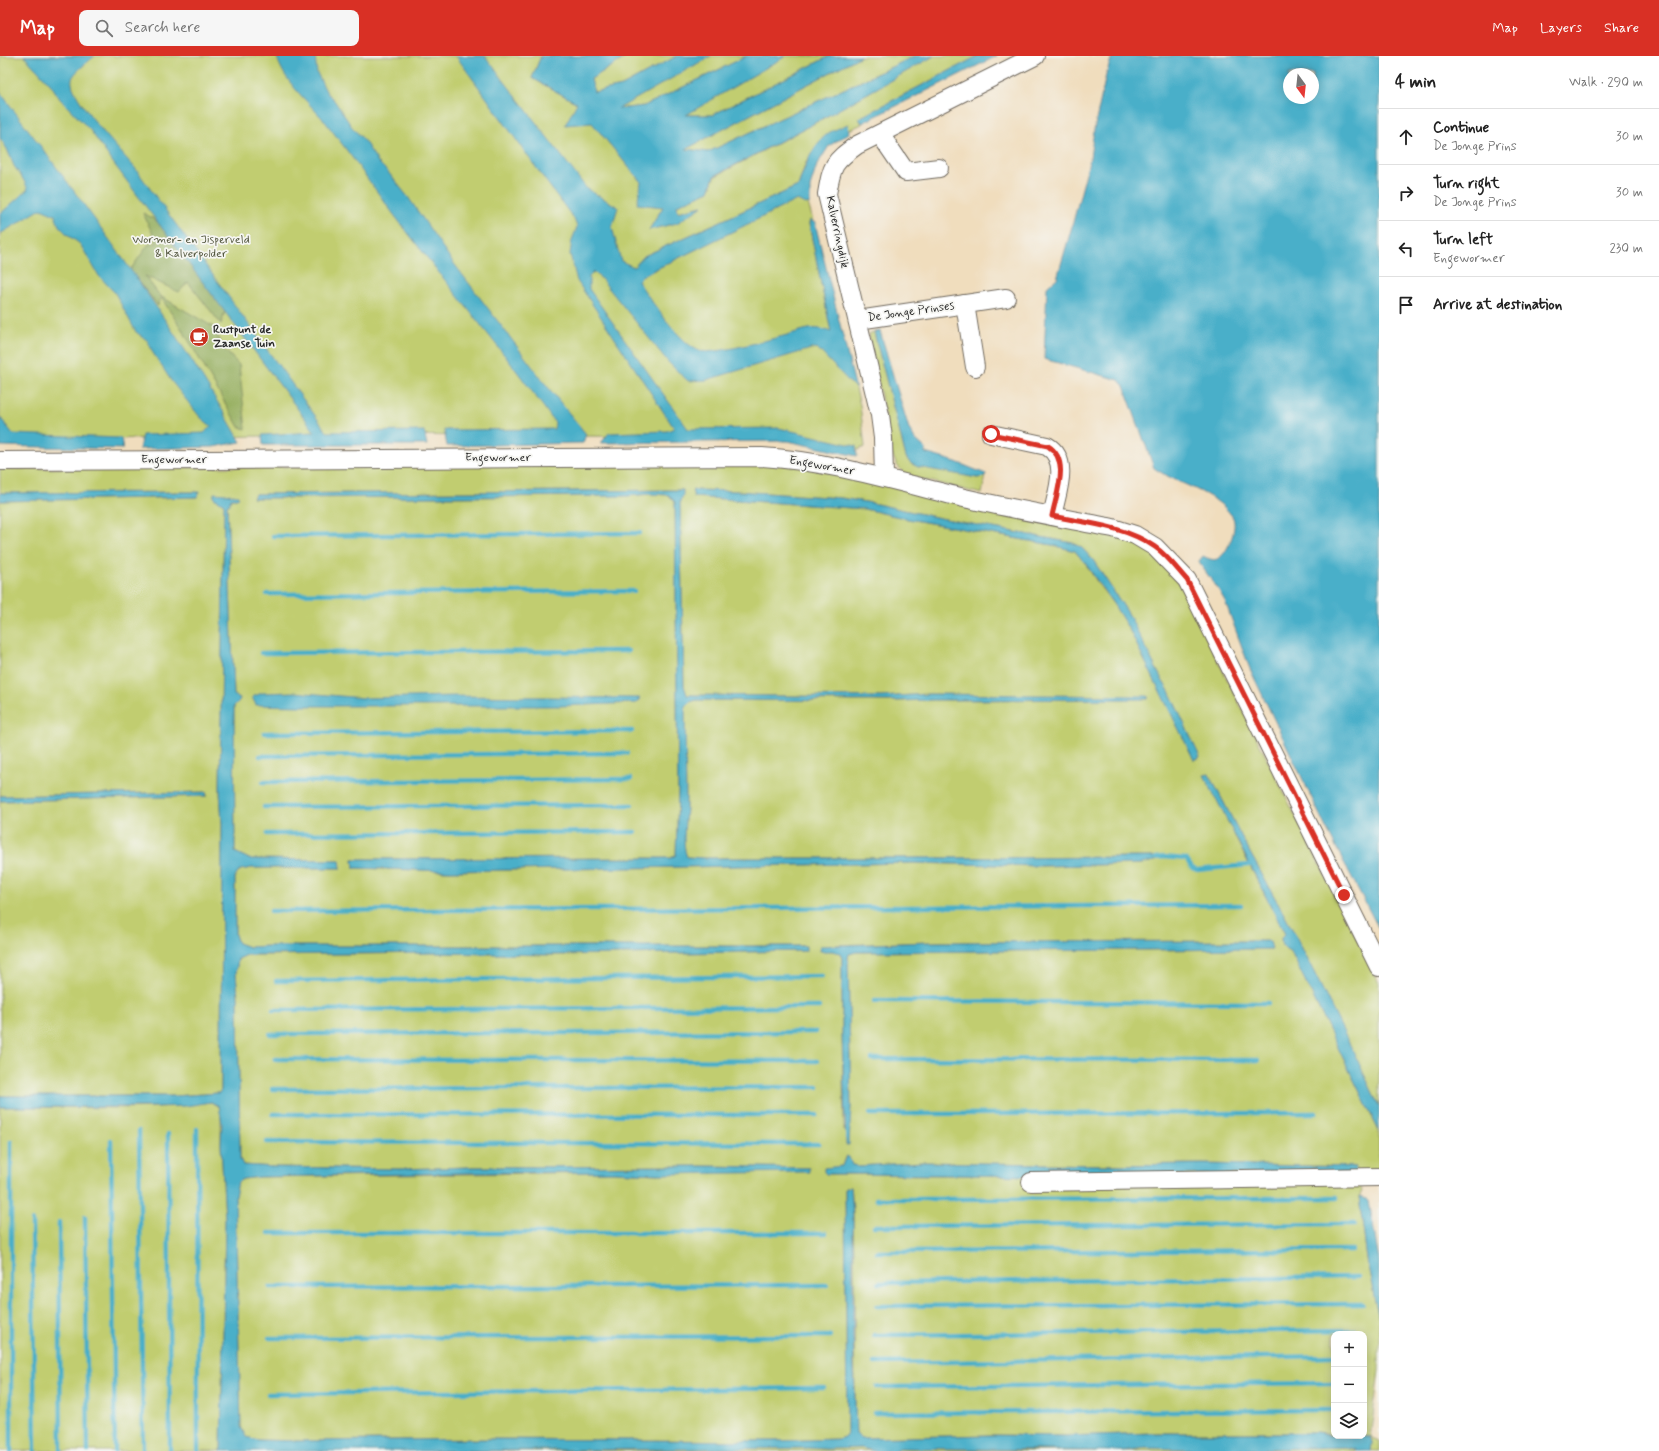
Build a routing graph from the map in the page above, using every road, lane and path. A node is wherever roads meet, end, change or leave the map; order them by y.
1 (1035, 56) edge
2 (880, 134) junction
3 (939, 168) dead end
4 (1006, 298) dead end
5 (965, 304) junction
6 (858, 320) junction
7 (975, 367) dead end
8 (991, 434) dead end
9 (0, 461) edge
10 (884, 477) junction
11 (1052, 516) junction
12 (1379, 967) edge
13 (1379, 1177) edge
14 (1031, 1182) dead end

1 - 2 street, Kalverringdijk
2 - 3 street
2 - 6 street, Kalverringdijk
4 - 5 street, De Jonge Prinses
5 - 6 street, De Jonge Prinses
5 - 7 street, De Jonge Prinses
6 - 10 street, Kalverringdijk
8 - 11 street
9 - 10 street, Engewormer
10 - 11 street, Engewormer
11 - 12 street, Engewormer
13 - 14 street

